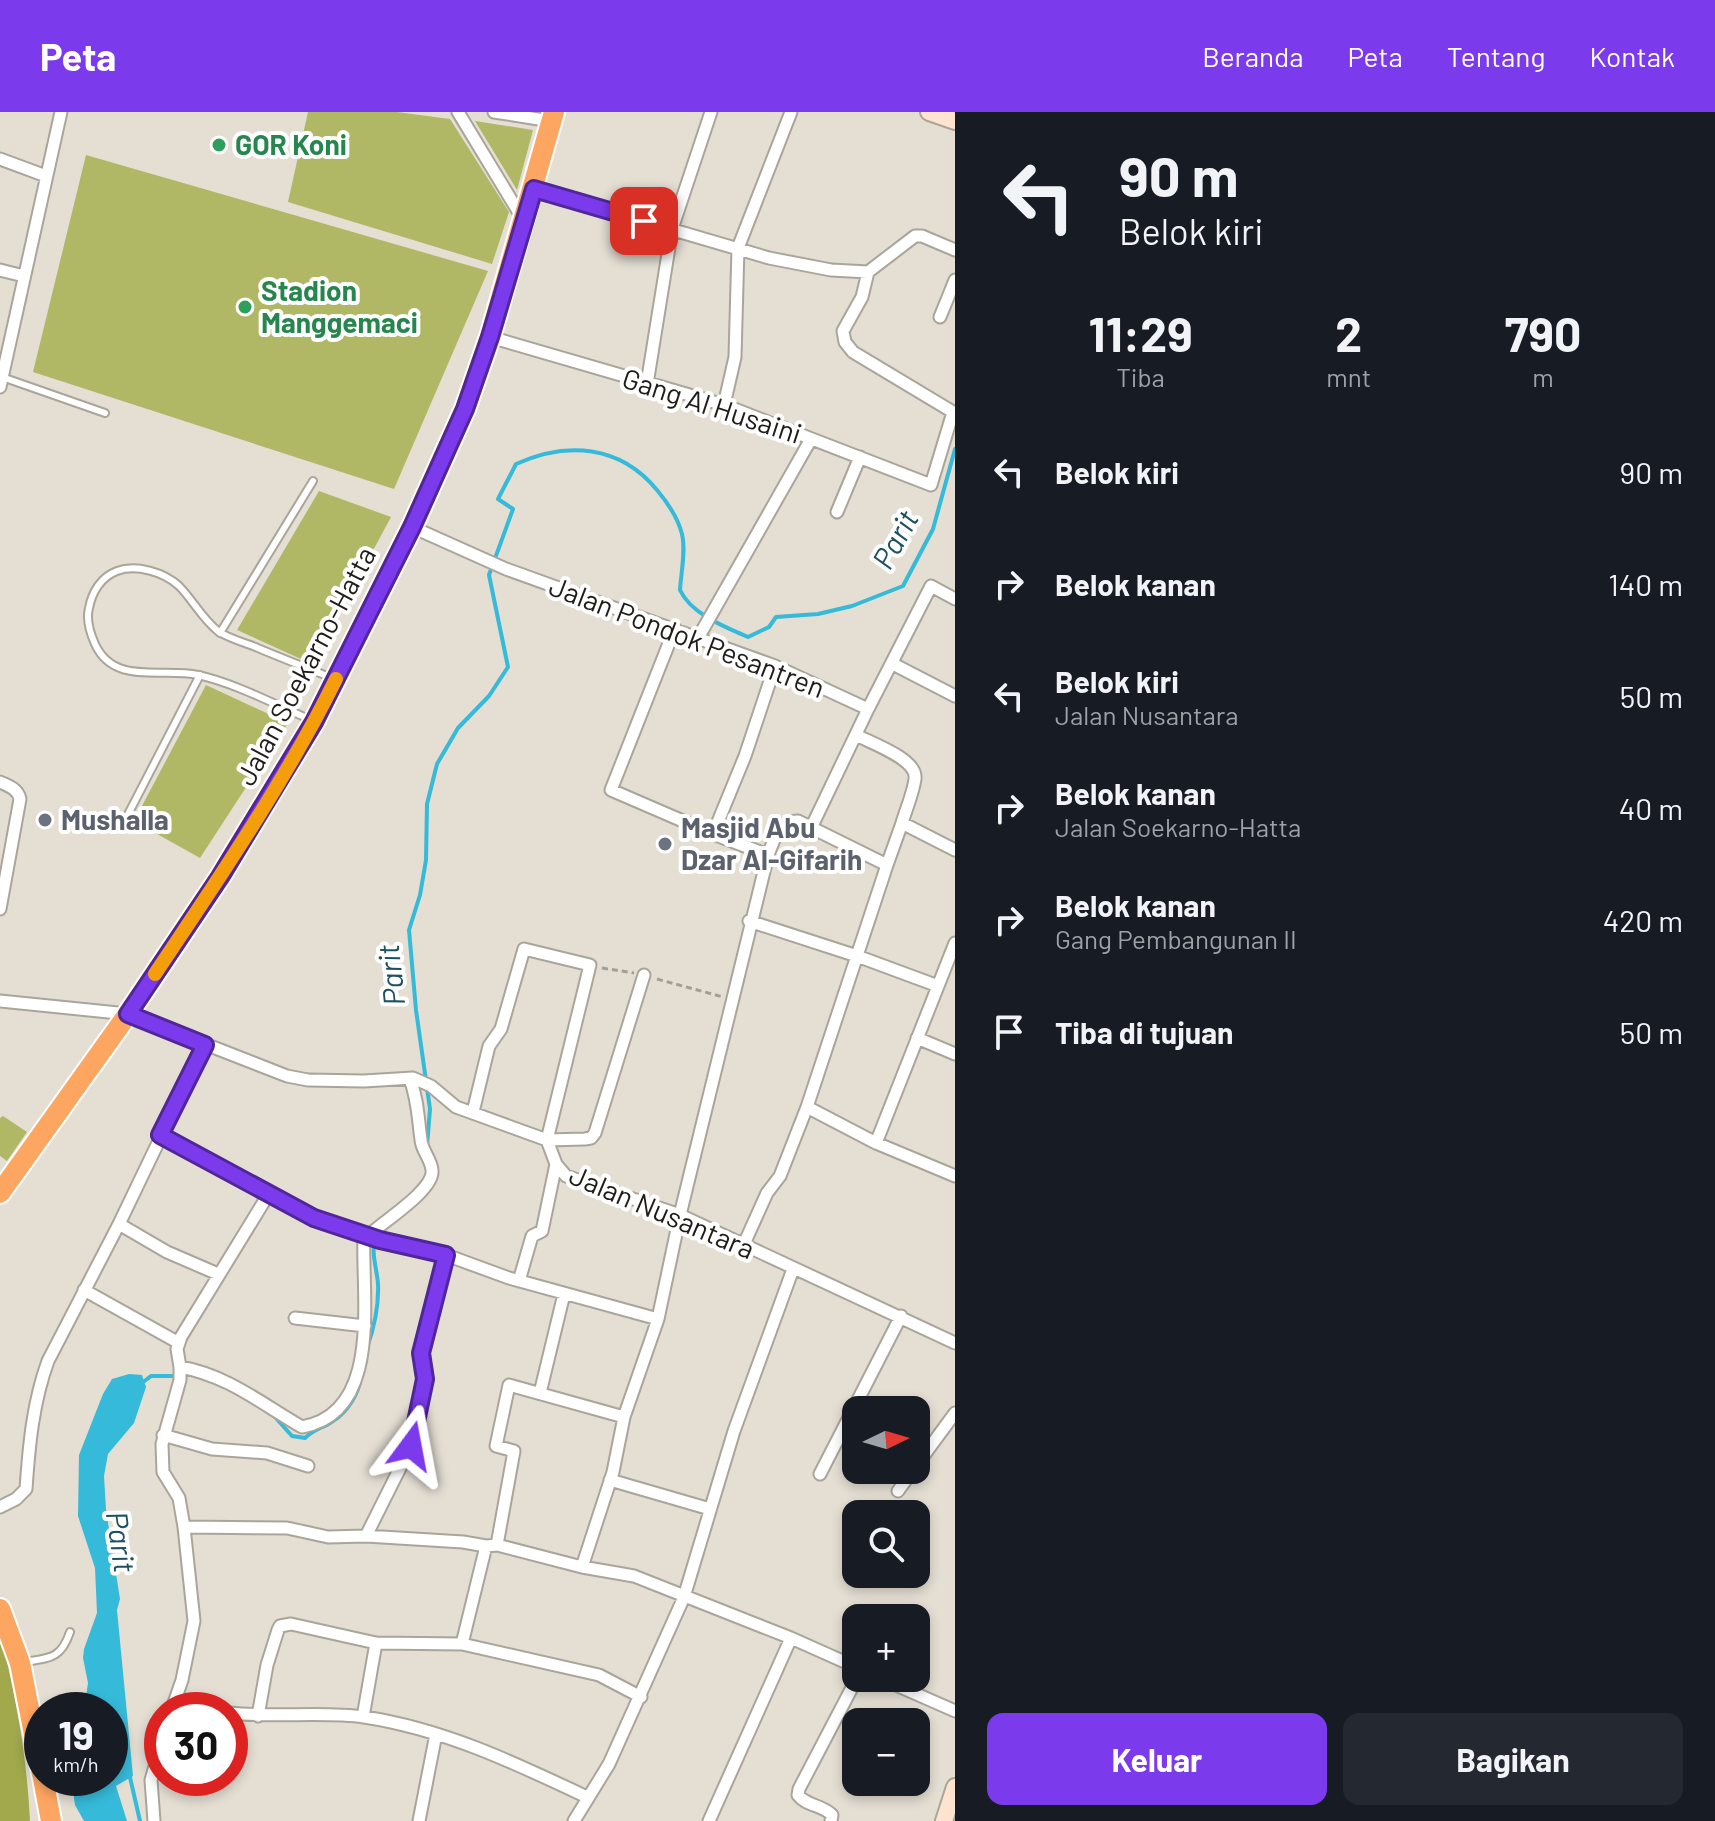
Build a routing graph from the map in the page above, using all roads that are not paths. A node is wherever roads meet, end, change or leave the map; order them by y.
1 (61, 112) edge
2 (458, 112) edge
3 (494, 112) edge
4 (711, 112) edge
5 (791, 112) edge
6 (929, 112) edge
7 (552, 117) edge
8 (954, 117) edge
9 (0, 159) edge
10 (46, 176) junction
11 (534, 189) junction
12 (524, 221) junction
13 (672, 229) junction
14 (738, 248) junction
15 (955, 250) edge
16 (0, 270) edge
17 (868, 272) junction
18 (24, 276) junction
19 (955, 280) edge
20 (940, 317) dead end
21 (490, 337) junction
22 (1, 382) edge
23 (647, 384) junction
24 (724, 405) junction
25 (953, 412) edge
26 (105, 413) dead end
27 (811, 439) junction
28 (860, 457) junction
29 (313, 481) dead end
30 (837, 512) dead end
31 (412, 527) junction
32 (955, 599) edge
33 (675, 628) junction
34 (220, 633) junction
35 (698, 638) junction
36 (893, 664) junction
37 (775, 666) junction
38 (200, 675) junction
39 (335, 679) junction
40 (955, 696) edge
41 (868, 709) junction
42 (314, 722) junction
43 (856, 735) junction
44 (0, 782) edge
45 (902, 823) junction
46 (122, 826) dead end
47 (812, 826) junction
48 (713, 834) junction
49 (955, 850) edge
50 (768, 855) junction
51 (887, 865) junction
52 (0, 909) edge
53 (749, 921) junction
54 (955, 943) edge
55 (857, 956) junction
56 (644, 975) road end
57 (938, 986) junction
58 (0, 1001) edge
59 (128, 1014) junction
60 (917, 1038) junction
61 (205, 1045) junction
62 (955, 1054) edge
63 (412, 1078) junction
64 (807, 1107) junction
65 (473, 1112) junction
66 (160, 1135) junction
67 (547, 1140) junction
68 (876, 1143) junction
69 (556, 1164) junction
70 (955, 1176) edge
71 (0, 1193) edge
72 (268, 1195) junction
73 (680, 1215) junction
74 (119, 1224) junction
75 (371, 1237) junction
76 (744, 1244) junction
77 (446, 1255) junction
78 (793, 1269) junction
79 (218, 1274) junction
80 (519, 1281) junction
81 (84, 1290) junction
82 (564, 1294) junction
83 (901, 1316) junction
84 (295, 1318) dead end
85 (658, 1319) junction
86 (365, 1326) junction
87 (179, 1343) junction
88 (955, 1343) edge
89 (180, 1367) junction
90 (540, 1393) junction
91 (955, 1413) edge
92 (624, 1417) junction
93 (163, 1435) junction
94 (930, 1447) edge
95 (308, 1466) dead end
96 (820, 1474) dead end
97 (610, 1480) junction
98 (903, 1484) edge
99 (898, 1491) dead end
100 (0, 1507) edge
101 (710, 1509) junction
102 (184, 1527) junction
103 (366, 1536) junction
104 (491, 1545) junction
105 (582, 1567) junction
106 (684, 1597) junction
107 (0, 1609) edge
108 (70, 1632) dead end
109 (791, 1638) junction
110 (376, 1643) junction
111 (462, 1644) junction
112 (842, 1661) edge
113 (20, 1663) junction
114 (26, 1692) edge
115 (178, 1692) edge
116 (850, 1692) edge
117 (912, 1692) edge
118 (641, 1697) junction
119 (955, 1711) edge
120 (248, 1715) edge
121 (258, 1716) junction
122 (363, 1717) junction
123 (436, 1734) junction
124 (955, 1787) edge
125 (46, 1796) edge
126 (152, 1796) edge
127 (587, 1797) junction
128 (51, 1821) edge
129 (154, 1821) edge
130 (419, 1821) edge
131 (574, 1821) edge
132 (709, 1821) edge
133 (831, 1821) edge
134 (944, 1821) edge

1 - 10 street
2 - 12 street
3 - 7 street
4 - 13 street
5 - 14 street
6 - 8 main road
7 - 11 highway, Jalan Soekarno-Hatta
9 - 10 street
10 - 18 street
11 - 12 highway, Jalan Soekarno-Hatta
11 - 13 street
12 - 21 highway, Jalan Soekarno-Hatta
13 - 14 street
13 - 23 street
14 - 17 street
14 - 24 street
15 - 17 street
16 - 18 street
17 - 25 street
18 - 22 street
19 - 20 street
21 - 23 street, Gang Al Husaini
21 - 31 highway, Jalan Soekarno-Hatta
22 - 26 lane
23 - 24 street, Gang Al Husaini
24 - 27 street, Gang Al Husaini
25 - 28 street, Gang Al Husaini
27 - 28 street, Gang Al Husaini
27 - 35 street
28 - 30 street
29 - 34 lane
31 - 33 street, Jalan Pondok Pesantren
31 - 39 highway, Jalan Soekarno-Hatta
32 - 36 street
33 - 35 street, Jalan Pondok Pesantren
33 - 48 street
34 - 38 lane
34 - 39 lane
35 - 37 street, Jalan Pondok Pesantren
36 - 40 street
36 - 41 street
37 - 41 street, Jalan Pondok Pesantren
37 - 48 street
38 - 42 lane
38 - 46 lane
39 - 42 highway, Jalan Soekarno-Hatta
41 - 43 street
42 - 59 highway, Jalan Soekarno-Hatta
43 - 45 street
43 - 47 street
44 - 52 street
45 - 49 street
45 - 51 street
47 - 50 street
47 - 51 street
48 - 50 street
50 - 53 street
51 - 55 street
53 - 55 street
53 - 73 street
54 - 57 street
55 - 57 street
55 - 64 street
56 - 67 street
57 - 60 street
58 - 59 street
59 - 61 street
59 - 71 highway, Jalan Soekarno-Hatta
60 - 62 street
60 - 68 street
61 - 63 street
61 - 66 street
63 - 65 street, Jalan Nusantara
63 - 75 street
64 - 68 street
64 - 76 street
65 - 67 street, Jalan Nusantara
65 - 67 street
66 - 72 street
66 - 74 street
67 - 69 street, Jalan Nusantara
68 - 70 street
69 - 73 street, Jalan Nusantara
69 - 80 street
72 - 75 street
72 - 79 street
73 - 76 street, Jalan Nusantara
73 - 85 street
74 - 79 street
74 - 81 street
75 - 77 street
75 - 86 street
76 - 78 street, Jalan Nusantara
77 - 80 street
77 - 103 street
78 - 83 street, Jalan Nusantara
78 - 101 street
79 - 87 street
80 - 82 street
81 - 87 street
81 - 100 street
82 - 85 street
82 - 90 street
83 - 88 street, Jalan Nusantara
83 - 96 street
84 - 86 street
85 - 92 street
86 - 89 street
87 - 89 street
89 - 93 street
90 - 92 street
90 - 104 street
91 - 94 street
92 - 97 street
93 - 95 street
93 - 102 street
97 - 101 street
97 - 105 street
98 - 99 street
101 - 106 street
102 - 103 street
102 - 115 street
103 - 104 street
104 - 105 street
104 - 111 street
105 - 106 street
106 - 109 street
106 - 118 street
107 - 113 highway
108 - 113 lane
109 - 112 street
109 - 132 street
110 - 111 street
110 - 121 street
110 - 122 street
111 - 118 street
113 - 114 highway
116 - 133 street
117 - 119 street
118 - 127 street
120 - 121 street
121 - 122 street
122 - 123 street
123 - 127 street
123 - 130 street
124 - 134 main road
125 - 128 highway
126 - 129 street
127 - 131 street

